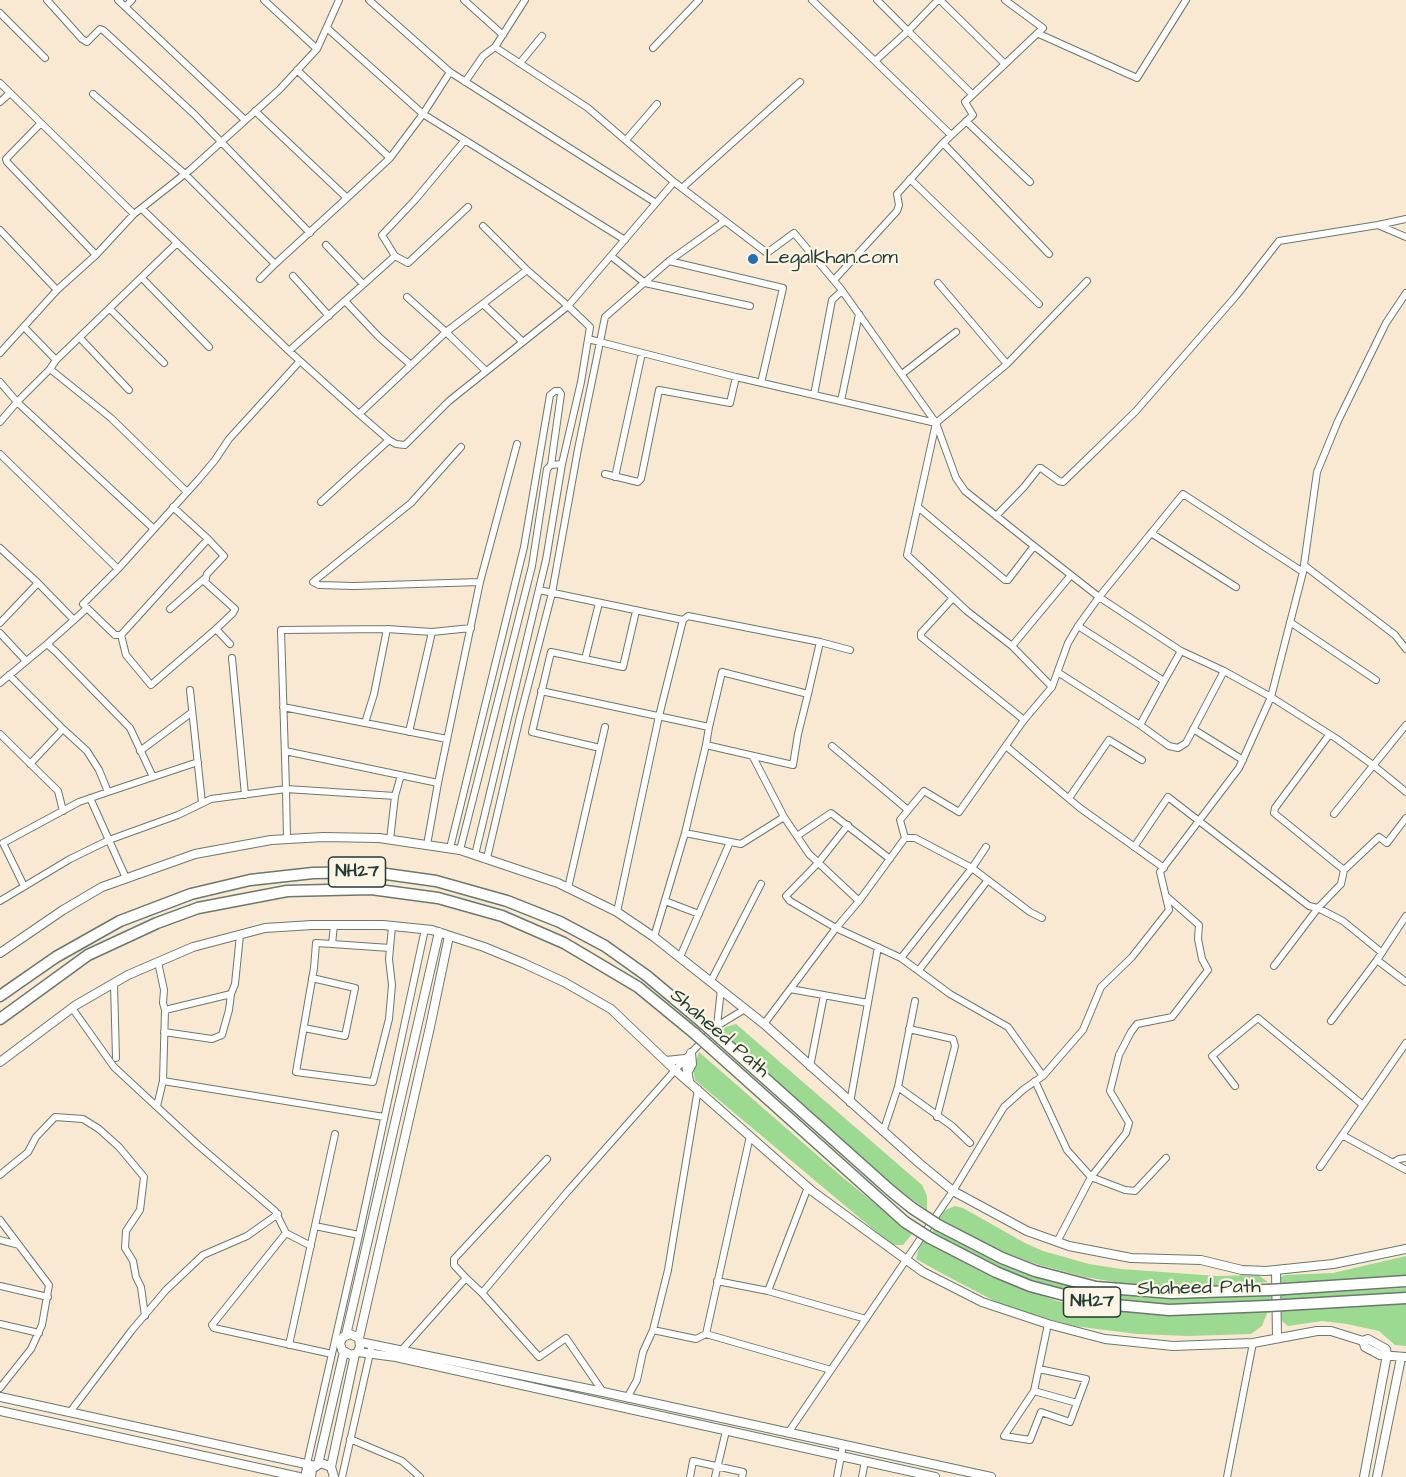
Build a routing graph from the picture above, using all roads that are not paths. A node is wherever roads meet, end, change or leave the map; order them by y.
1 (47, 0) edge
2 (118, 0) edge
3 (132, 0) edge
4 (264, 0) edge
5 (339, 0) edge
6 (369, 0) edge
7 (464, 0) edge
8 (525, 0) edge
9 (699, 0) edge
10 (812, 0) edge
11 (877, 0) edge
12 (939, 0) edge
13 (1005, 0) edge
14 (1186, 0) edge
15 (125, 7) junction
16 (0, 13) edge
17 (327, 28) junction
18 (908, 31) junction
19 (1039, 34) junction
20 (503, 35) junction
21 (542, 36) dead end
22 (495, 47) junction
23 (653, 48) dead end
24 (317, 49) junction
25 (45, 58) dead end
26 (875, 61) junction
27 (520, 63) junction
28 (1005, 64) junction
29 (297, 70) junction
30 (450, 72) junction
31 (465, 82) junction
32 (800, 82) dead end
33 (0, 83) edge
34 (10, 93) junction
35 (93, 94) dead end
36 (972, 94) junction
37 (0, 102) edge
38 (657, 104) dead end
39 (255, 111) junction
40 (423, 114) junction
41 (245, 120) junction
42 (966, 122) junction
43 (41, 123) junction
44 (951, 135) junction
45 (465, 140) junction
46 (626, 140) junction
47 (220, 142) junction
48 (943, 143) junction
49 (390, 158) junction
50 (185, 174) junction
51 (910, 179) junction
52 (674, 182) junction
53 (1030, 182) dead end
54 (682, 188) junction
55 (347, 198) junction
56 (656, 204) junction
57 (468, 207) dead end
58 (142, 209) junction
59 (134, 214) junction
60 (1406, 219) edge
61 (725, 221) junction
62 (1378, 225) junction
63 (483, 226) dead end
64 (0, 230) edge
65 (310, 232) junction
66 (1406, 237) edge
67 (625, 240) junction
68 (177, 243) junction
69 (326, 244) dead end
70 (1049, 254) dead end
71 (96, 255) junction
72 (395, 256) junction
73 (611, 256) junction
74 (669, 261) junction
75 (275, 264) junction
76 (527, 270) junction
77 (293, 276) dead end
78 (142, 278) junction
79 (260, 279) dead end
80 (834, 280) junction
81 (1087, 281) dead end
82 (645, 282) junction
83 (938, 283) dead end
84 (363, 285) junction
85 (57, 290) junction
86 (842, 291) junction
87 (1406, 293) edge
88 (408, 297) dead end
89 (345, 301) junction
90 (483, 304) junction
91 (1039, 304) dead end
92 (568, 306) junction
93 (750, 306) dead end
94 (110, 309) junction
95 (859, 314) junction
96 (328, 316) junction
97 (24, 327) junction
98 (446, 332) junction
99 (957, 332) dead end
100 (80, 338) junction
101 (588, 339) junction
102 (523, 342) junction
103 (600, 342) junction
104 (209, 347) dead end
105 (289, 351) junction
106 (0, 353) edge
107 (642, 353) junction
108 (56, 360) junction
109 (300, 361) junction
110 (164, 363) dead end
111 (1007, 364) junction
112 (411, 365) junction
113 (50, 369) junction
114 (486, 372) junction
115 (902, 374) junction
116 (736, 377) junction
117 (0, 382) edge
118 (761, 383) junction
119 (129, 390) dead end
120 (814, 395) junction
121 (841, 401) junction
122 (16, 402) junction
123 (359, 414) junction
124 (0, 422) edge
125 (936, 423) junction
126 (389, 440) junction
127 (517, 444) dead end
128 (461, 447) dead end
129 (0, 454) edge
130 (561, 464) junction
131 (551, 465) junction
132 (605, 474) dead end
133 (615, 477) junction
134 (187, 492) junction
135 (321, 502) dead end
136 (173, 507) junction
137 (918, 507) junction
138 (996, 516) junction
139 (154, 529) junction
140 (1151, 533) junction
141 (208, 539) junction
142 (1034, 546) junction
143 (0, 548) edge
144 (118, 569) junction
145 (1304, 569) junction
146 (1071, 576) junction
147 (205, 578) junction
148 (480, 582) junction
149 (38, 583) junction
150 (1236, 587) dead end
151 (539, 590) junction
152 (552, 593) junction
153 (1099, 597) junction
154 (953, 598) junction
155 (598, 603) junction
156 (87, 608) junction
157 (170, 609) dead end
158 (636, 611) junction
159 (74, 620) junction
160 (683, 620) junction
161 (1290, 622) junction
162 (0, 623) edge
163 (1078, 627) junction
164 (216, 628) junction
165 (471, 628) junction
166 (387, 630) junction
167 (432, 632) junction
168 (0, 633) edge
169 (121, 635) junction
170 (820, 642) junction
171 (47, 644) junction
172 (230, 644) dead end
173 (1012, 646) junction
174 (1406, 649) edge
175 (850, 650) dead end
176 (1181, 651) junction
177 (232, 658) dead end
178 (585, 659) junction
179 (26, 661) junction
180 (1224, 671) junction
181 (1059, 673) junction
182 (9, 675) junction
183 (1376, 680) dead end
184 (1164, 681) junction
185 (0, 683) edge
186 (1052, 687) junction
187 (190, 690) dead end
188 (541, 691) junction
189 (808, 694) junction
190 (1271, 697) junction
191 (283, 707) junction
192 (191, 713) junction
193 (659, 716) junction
194 (1024, 720) junction
195 (365, 723) junction
196 (1140, 725) junction
197 (1406, 725) edge
198 (605, 727) dead end
199 (709, 727) junction
200 (63, 729) junction
201 (1193, 729) junction
202 (409, 732) junction
203 (0, 734) edge
204 (1329, 735) junction
205 (447, 739) junction
206 (706, 745) junction
207 (831, 746) dead end
208 (1007, 747) junction
209 (600, 748) junction
210 (140, 751) junction
211 (285, 751) junction
212 (753, 757) junction
213 (1142, 760) dead end
214 (1243, 760) junction
215 (198, 762) junction
216 (30, 764) junction
217 (1373, 765) junction
218 (401, 775) junction
219 (153, 777) junction
220 (438, 783) junction
221 (286, 789) junction
222 (108, 792) junction
223 (1406, 792) edge
224 (245, 795) junction
225 (395, 796) junction
226 (90, 798) junction
227 (1069, 798) junction
228 (202, 803) junction
229 (908, 810) junction
230 (63, 811) junction
231 (1334, 814) dead end
232 (784, 817) junction
233 (1406, 818) edge
234 (1199, 822) junction
235 (848, 825) junction
236 (685, 833) junction
237 (797, 836) junction
238 (905, 838) junction
239 (287, 839) junction
240 (109, 840) junction
241 (390, 840) junction
242 (730, 842) junction
243 (427, 845) junction
244 (986, 847) dead end
245 (1134, 847) junction
246 (450, 849) junction
247 (460, 850) junction
248 (475, 855) junction
249 (486, 858) junction
250 (890, 859) junction
251 (818, 863) junction
252 (972, 868) junction
253 (1164, 868) junction
254 (1344, 870) junction
255 (126, 878) junction
256 (987, 881) junction
257 (761, 884) dead end
258 (24, 886) junction
259 (568, 888) junction
260 (1167, 896) junction
261 (0, 901) edge
262 (665, 901) junction
263 (859, 901) junction
264 (1318, 908) junction
265 (617, 912) junction
266 (699, 914) junction
267 (1406, 916) edge
268 (1042, 918) dead end
269 (334, 925) junction
270 (392, 926) junction
271 (836, 928) junction
272 (425, 929) junction
273 (438, 932) junction
274 (240, 935) junction
275 (449, 936) junction
276 (654, 937) junction
277 (332, 944) junction
278 (878, 947) junction
279 (390, 948) junction
280 (1381, 952) junction
281 (0, 953) edge
282 (680, 957) junction
283 (901, 958) junction
284 (1377, 960) junction
285 (158, 962) junction
286 (1274, 966) dead end
287 (919, 969) junction
288 (312, 978) junction
289 (711, 981) junction
290 (1406, 982) edge
291 (114, 984) junction
292 (721, 989) junction
293 (790, 989) junction
294 (231, 994) junction
295 (824, 995) junction
296 (0, 996) edge
297 (915, 1001) dead end
298 (867, 1003) junction
299 (72, 1008) junction
300 (745, 1009) junction
301 (165, 1010) junction
302 (0, 1019) edge
303 (1331, 1021) dead end
304 (764, 1024) junction
305 (717, 1026) junction
306 (304, 1028) junction
307 (909, 1029) junction
308 (164, 1032) junction
309 (1406, 1043) edge
310 (688, 1056) junction
311 (116, 1058) dead end
312 (666, 1061) junction
313 (0, 1062) edge
314 (810, 1067) junction
315 (676, 1071) junction
316 (1043, 1076) junction
317 (688, 1077) junction
318 (163, 1081) junction
319 (1035, 1082) junction
320 (1235, 1086) dead end
321 (898, 1087) junction
322 (698, 1089) junction
323 (850, 1103) junction
324 (1363, 1105) junction
325 (157, 1106) junction
326 (384, 1117) junction
327 (937, 1117) junction
328 (884, 1132) junction
329 (335, 1134) dead end
330 (1342, 1135) junction
331 (750, 1136) junction
332 (970, 1143) dead end
333 (1166, 1158) dead end
334 (1406, 1158) edge
335 (547, 1159) dead end
336 (1394, 1162) junction
337 (1320, 1167) dead end
338 (1406, 1170) edge
339 (0, 1175) edge
340 (1091, 1177) junction
341 (808, 1187) junction
342 (953, 1191) junction
343 (278, 1214) junction
344 (0, 1220) edge
345 (315, 1226) junction
346 (286, 1233) junction
347 (359, 1235) junction
348 (0, 1240) edge
349 (1057, 1242) junction
350 (19, 1245) junction
351 (311, 1246) junction
352 (1406, 1249) edge
353 (906, 1260) junction
354 (1276, 1270) junction
355 (466, 1278) junction
356 (717, 1281) junction
357 (1406, 1281) edge
358 (0, 1286) edge
359 (768, 1291) junction
360 (482, 1293) junction
361 (48, 1297) junction
362 (1406, 1298) edge
363 (145, 1316) junction
364 (866, 1319) junction
365 (0, 1324) edge
366 (1048, 1324) junction
367 (652, 1330) junction
368 (39, 1333) junction
369 (706, 1334) junction
370 (346, 1335) junction
371 (1277, 1338) junction
372 (360, 1340) junction
373 (1253, 1342) junction
374 (372, 1344) junction
375 (289, 1345) junction
376 (402, 1350) junction
377 (344, 1352) junction
378 (356, 1353) junction
379 (370, 1353) junction
380 (332, 1354) junction
381 (1387, 1355) junction
382 (396, 1357) junction
383 (1403, 1357) edge
384 (1040, 1369) junction
385 (831, 1370) junction
386 (2, 1385) edge
387 (1034, 1391) junction
388 (603, 1392) junction
389 (0, 1397) edge
390 (627, 1398) junction
391 (1077, 1404) junction
392 (46, 1407) junction
393 (0, 1411) edge
394 (70, 1412) junction
395 (43, 1421) junction
396 (726, 1431) junction
397 (788, 1433) junction
398 (350, 1439) junction
399 (843, 1445) junction
400 (841, 1456) junction
401 (865, 1461) junction
402 (313, 1464) junction
403 (717, 1466) junction
404 (331, 1467) junction
405 (299, 1477) edge
406 (304, 1477) edge
407 (311, 1477) edge
408 (334, 1477) edge
409 (342, 1477) edge
410 (420, 1477) edge
411 (690, 1477) edge
412 (715, 1477) edge
413 (742, 1477) edge
414 (837, 1477) edge
415 (862, 1477) edge
416 (935, 1477) edge
417 (991, 1477) edge
418 (1227, 1477) edge
419 (1364, 1477) edge
420 (1377, 1477) edge

1 - 47 street
2 - 15 street
3 - 15 street
4 - 24 street
5 - 17 street
6 - 30 street
7 - 20 street
8 - 20 street
9 - 23 street
10 - 26 street
11 - 18 street
12 - 18 street
12 - 28 street
13 - 19 street
14 - 19 street
15 - 41 street
16 - 25 street
17 - 24 street
17 - 40 street
18 - 26 street
18 - 36 street
19 - 28 street
20 - 22 street
21 - 27 street
22 - 27 street
22 - 31 street
24 - 29 street
26 - 44 street
27 - 46 street
28 - 36 street
29 - 39 street
29 - 49 street
30 - 31 street
30 - 40 street
31 - 56 street
32 - 54 street
33 - 34 street
34 - 37 street
34 - 43 street
35 - 50 street
36 - 42 street
38 - 46 street
39 - 41 street
39 - 55 street
40 - 45 street
40 - 49 street
41 - 47 street
42 - 44 street
42 - 53 street
43 - 59 street
43 - 71 street
44 - 48 street
45 - 67 street
45 - 72 street
46 - 52 street
47 - 50 street
47 - 65 street
48 - 51 street
48 - 70 street
49 - 55 street
50 - 58 street
50 - 75 street
51 - 80 street
51 - 91 street
52 - 54 street
52 - 56 street
54 - 61 street
55 - 65 street
56 - 67 street
57 - 72 street
58 - 59 street
58 - 68 street
59 - 71 street
60 - 62 street
61 - 74 street
61 - 80 street
62 - 66 street
62 - 138 street
63 - 76 street
64 - 85 street
65 - 75 street
67 - 73 street
68 - 78 street
68 - 105 street
69 - 84 street
71 - 85 street
72 - 84 street
73 - 82 street
73 - 92 street
74 - 82 street
74 - 118 street
75 - 79 street
76 - 90 street
76 - 92 street
77 - 96 street
78 - 94 street
78 - 104 street
80 - 86 street
81 - 111 street
82 - 93 street
82 - 103 street
83 - 111 street
84 - 89 street
85 - 97 street
86 - 95 street
86 - 120 street
87 - 145 street
88 - 98 street
89 - 96 street
89 - 112 street
90 - 98 street
90 - 102 street
92 - 101 street
92 - 102 street
94 - 100 street
94 - 110 street
95 - 115 street
95 - 121 street
96 - 105 street
97 - 106 street
97 - 108 street
98 - 112 street
98 - 114 street
99 - 115 street
100 - 108 street
100 - 119 street
101 - 103 street
101 - 130 street
102 - 114 street
103 - 107 street
103 - 152 street
105 - 109 street
107 - 116 street
107 - 133 street
108 - 113 street
109 - 123 street
109 - 134 street
111 - 125 street
112 - 123 street
113 - 122 street
113 - 134 street
114 - 126 street
115 - 125 street
116 - 118 street
116 - 133 street
117 - 122 street
118 - 120 street
120 - 121 street
121 - 125 street
122 - 124 street
122 - 139 street
123 - 126 street
125 - 137 street
125 - 138 street
126 - 135 street
127 - 148 street
128 - 148 street
129 - 144 street
130 - 131 street
130 - 151 street
131 - 246 street
131 - 247 street
132 - 133 street
134 - 136 street
136 - 139 street
136 - 141 street
137 - 142 street
137 - 154 street
138 - 142 street
139 - 144 street
140 - 145 street
140 - 150 street
140 - 153 street
141 - 147 street
141 - 169 street
142 - 146 street
143 - 149 street
144 - 156 street
145 - 161 street
145 - 174 street
146 - 153 street
146 - 173 street
147 - 157 street
147 - 164 street
148 - 165 street
149 - 159 street
149 - 162 street
151 - 152 street
151 - 248 street
152 - 155 street
152 - 249 street
153 - 163 street
153 - 176 street
154 - 173 street
154 - 194 street
155 - 158 street
155 - 178 street
156 - 159 street
156 - 169 street
158 - 160 street
158 - 178 street
159 - 171 street
160 - 170 street
160 - 193 street
161 - 183 street
161 - 190 street
163 - 181 street
163 - 184 street
164 - 169 street
164 - 172 street
165 - 167 street
165 - 205 street
166 - 167 street
166 - 191 street
166 - 195 street
167 - 202 street
168 - 179 street
170 - 175 street
170 - 189 street
171 - 179 street
171 - 210 street
173 - 186 street
176 - 180 street
176 - 184 street
177 - 224 street
178 - 188 street
179 - 182 street
180 - 190 street
180 - 201 street
181 - 186 street
181 - 196 street
182 - 185 street
182 - 200 street
184 - 196 street
186 - 194 street
187 - 192 street
188 - 193 street
188 - 209 street
189 - 199 street
189 - 212 street
190 - 204 street
190 - 214 street
191 - 195 street
191 - 211 street
192 - 210 street
192 - 215 street
193 - 199 street
193 - 265 street
194 - 208 street
195 - 202 street
196 - 201 street
197 - 217 street
198 - 209 street
199 - 206 street
200 - 216 street
200 - 222 street
201 - 214 street
202 - 205 street
203 - 216 street
204 - 217 street
204 - 254 street
205 - 220 street
206 - 212 street
206 - 236 street
207 - 229 street
208 - 227 street
208 - 229 street
209 - 259 street
210 - 219 street
211 - 218 street
211 - 221 street
212 - 232 street
213 - 227 street
214 - 234 street
215 - 219 street
215 - 228 street
216 - 230 street
217 - 223 street
217 - 231 street
218 - 220 street
218 - 225 street
219 - 222 street
220 - 243 street
221 - 224 street
221 - 225 street
221 - 239 street
222 - 226 street
224 - 228 street
225 - 241 street
226 - 230 street
226 - 240 street
227 - 245 street
228 - 240 street
229 - 238 street
230 - 258 street
232 - 237 street
232 - 242 street
233 - 254 street
234 - 245 street
234 - 253 street
234 - 264 street
235 - 237 street
235 - 250 street
235 - 251 street
236 - 242 street
236 - 262 street
237 - 251 street
238 - 250 street
238 - 252 street
239 - 241 street
239 - 255 street
240 - 255 street
240 - 258 street
241 - 243 street
242 - 266 street
243 - 246 street
244 - 252 street
245 - 253 street
246 - 247 street
247 - 248 street
248 - 249 street
249 - 259 street
250 - 263 street
251 - 263 street
251 - 271 street
252 - 256 street
252 - 283 street
253 - 260 street
254 - 264 street
255 - 281 street
256 - 268 street
256 - 287 street
257 - 289 street
258 - 261 street
259 - 265 street
260 - 316 street
260 - 340 street
262 - 266 street
262 - 276 street
263 - 271 street
264 - 280 street
264 - 286 street
265 - 276 street
266 - 282 street
267 - 280 street
269 - 270 street
269 - 274 street
269 - 277 street
270 - 272 street
270 - 279 street
271 - 278 street
271 - 293 street
272 - 273 street
272 - 326 street
273 - 275 street
273 - 370 street
274 - 285 street
274 - 294 street
275 - 312 street
275 - 372 street
276 - 282 street
277 - 279 street
277 - 288 street
278 - 283 street
278 - 298 street
279 - 306 street
280 - 284 street
282 - 289 street
283 - 287 street
284 - 290 street
284 - 303 street
285 - 291 street
285 - 301 street
287 - 316 street
288 - 306 street
288 - 306 street
289 - 292 street
291 - 299 street
291 - 311 street
292 - 300 street
292 - 305 street
293 - 295 street
293 - 304 street
294 - 301 street
294 - 308 street
295 - 298 street
295 - 314 street
296 - 357 highway, Shaheed Path / NH27, bridge
297 - 307 street
298 - 323 street
299 - 313 street
299 - 325 street
300 - 304 street
300 - 305 street
301 - 308 street
302 - 362 highway, Shaheed Path / NH27, bridge
304 - 314 street
305 - 310 street
307 - 321 street
307 - 327 street
308 - 318 street
309 - 324 street
310 - 312 street
310 - 315 street
310 - 317 street
312 - 315 street
314 - 323 street
315 - 317 street
315 - 360 street
316 - 319 street
317 - 322 street
318 - 325 street
318 - 326 street
319 - 340 street
319 - 342 street
320 - 324 street
321 - 327 street
321 - 328 street
322 - 331 street
322 - 367 street
323 - 328 street
324 - 330 street
325 - 343 street
326 - 347 street
327 - 332 street
328 - 342 street
329 - 345 street
330 - 336 street
330 - 337 street
331 - 341 street
331 - 356 street
333 - 340 street
334 - 336 street
335 - 355 street
336 - 338 street
339 - 363 street
340 - 349 street
341 - 353 street
341 - 359 street
342 - 349 street
342 - 353 street
343 - 346 street
343 - 363 street
344 - 350 street
345 - 347 street
345 - 351 street
346 - 351 street
346 - 375 street
347 - 380 street
348 - 350 street
349 - 354 street
350 - 361 street
351 - 375 street
352 - 354 street
353 - 364 street
353 - 366 street
354 - 371 street
355 - 360 street
355 - 376 street
356 - 359 street
356 - 369 street
358 - 361 street
359 - 364 street
360 - 388 street
361 - 368 street
363 - 394 street
364 - 385 street
365 - 368 street
366 - 373 street
366 - 384 street
367 - 369 street
367 - 390 street
368 - 386 street
369 - 385 street
370 - 372 street
370 - 377 street
371 - 373 street
371 - 381 street
372 - 374 street
372 - 378 street
373 - 418 street
374 - 376 street
374 - 379 street
375 - 380 street
376 - 382 street
376 - 388 street
377 - 378 street
377 - 402 street
378 - 379 street
378 - 404 street
379 - 382 street
379 - 398 street
380 - 402 street
381 - 383 street
381 - 419 street
382 - 396 street
383 - 420 street
384 - 387 street
384 - 391 street
385 - 397 street
387 - 391 street
387 - 391 street
388 - 390 street
389 - 392 street
390 - 397 street
392 - 394 street
392 - 395 street
393 - 395 street
394 - 402 street
395 - 405 street
396 - 400 street
396 - 403 street
397 - 399 street
398 - 409 street
398 - 410 street
399 - 400 street
399 - 417 street
400 - 401 street
400 - 414 street
401 - 415 street
401 - 416 street
402 - 404 street
402 - 406 street
402 - 407 street
403 - 411 street
403 - 412 street
403 - 413 street
404 - 408 street

